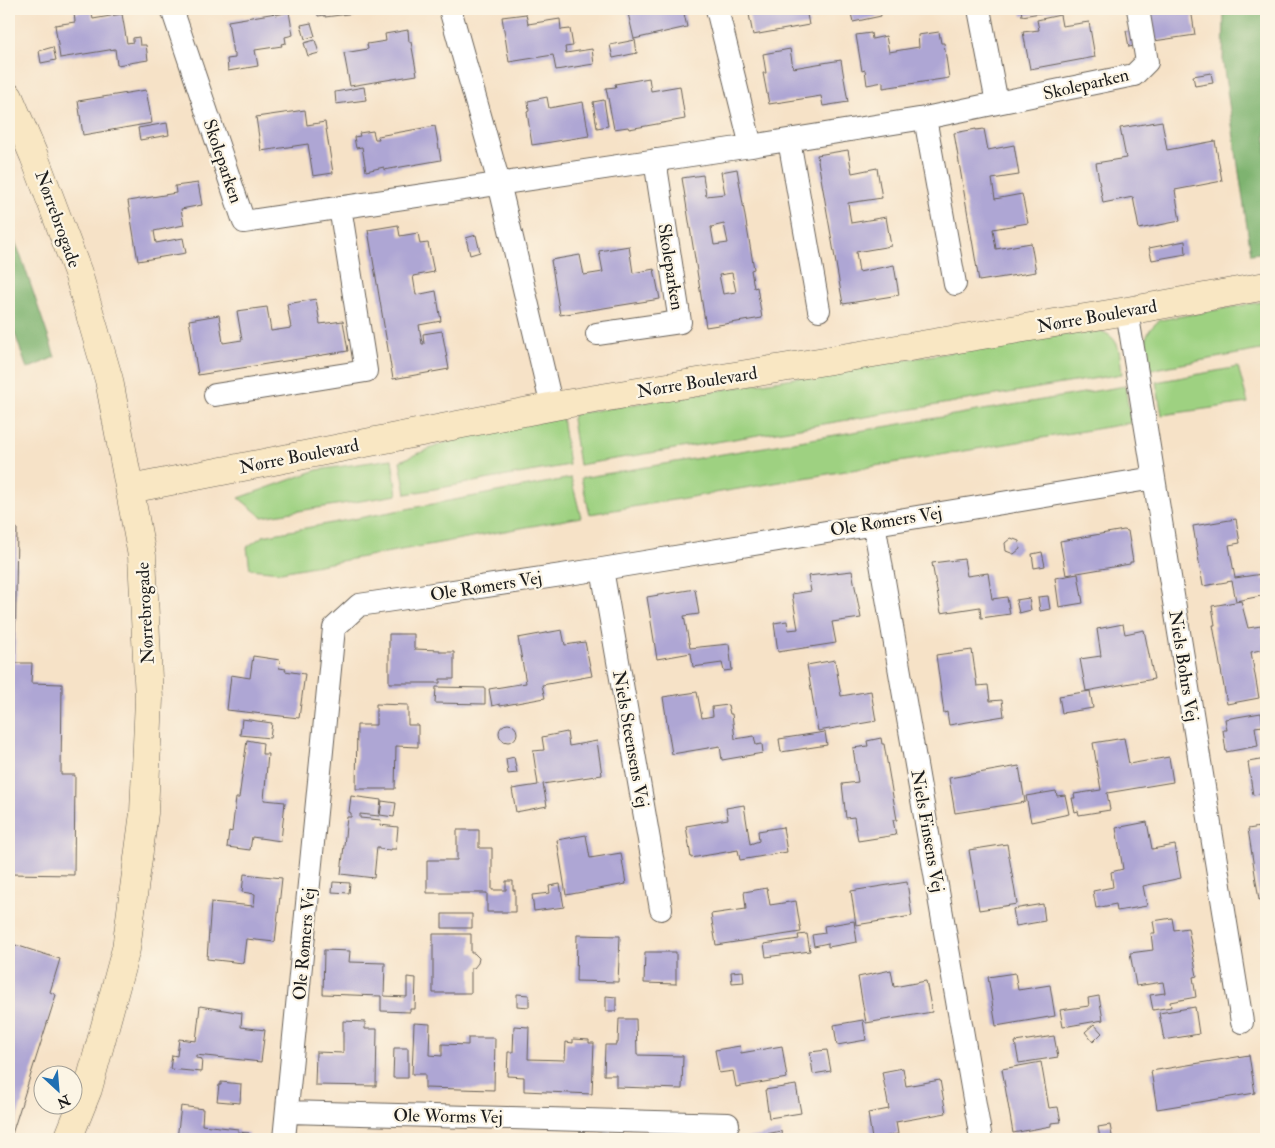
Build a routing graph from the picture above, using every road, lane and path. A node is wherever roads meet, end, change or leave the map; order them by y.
1 (172, 9) edge
2 (450, 9) edge
3 (717, 9) edge
4 (979, 9) edge
5 (1138, 9) edge
6 (9, 98) edge
7 (997, 103) junction
8 (925, 118) junction
9 (789, 140) junction
10 (751, 146) junction
11 (654, 160) junction
12 (500, 183) junction
13 (340, 207) junction
14 (955, 284) dead end
15 (1266, 286) edge
16 (819, 310) dead end
17 (1126, 311) junction
18 (597, 334) dead end
19 (215, 395) dead end
20 (552, 407) junction
21 (1154, 478) junction
22 (130, 489) junction
23 (874, 522) junction
24 (602, 569) junction
25 (661, 909) dead end
26 (1242, 1022) dead end
27 (288, 1112) junction
28 (728, 1124) dead end
29 (68, 1139) edge
30 (284, 1139) edge
31 (981, 1139) edge

1 - 13 street, Skoleparken
2 - 12 street
3 - 10 street
4 - 7 street
5 - 7 street, Skoleparken
6 - 22 street, Nørrebrogade
7 - 8 street, Skoleparken
8 - 9 street, Skoleparken
8 - 14 street
9 - 10 street, Skoleparken
9 - 16 street
10 - 11 street, Skoleparken
11 - 12 street, Skoleparken
11 - 18 street, Skoleparken
12 - 13 street, Skoleparken
12 - 20 street
13 - 19 street
15 - 17 street, Nørre Boulevard
17 - 20 street, Nørre Boulevard
17 - 21 street, Niels Bohrs Vej
20 - 22 street, Nørre Boulevard
21 - 23 street, Ole Rømers Vej
21 - 26 street, Niels Bohrs Vej
22 - 29 street, Nørrebrogade
23 - 24 street, Ole Rømers Vej
23 - 31 street, Niels Finsens Vej
24 - 25 street, Niels Steensens Vej
24 - 27 street, Ole Rømers Vej
27 - 28 street, Ole Worms Vej
27 - 30 street, Ole Rømers Vej

